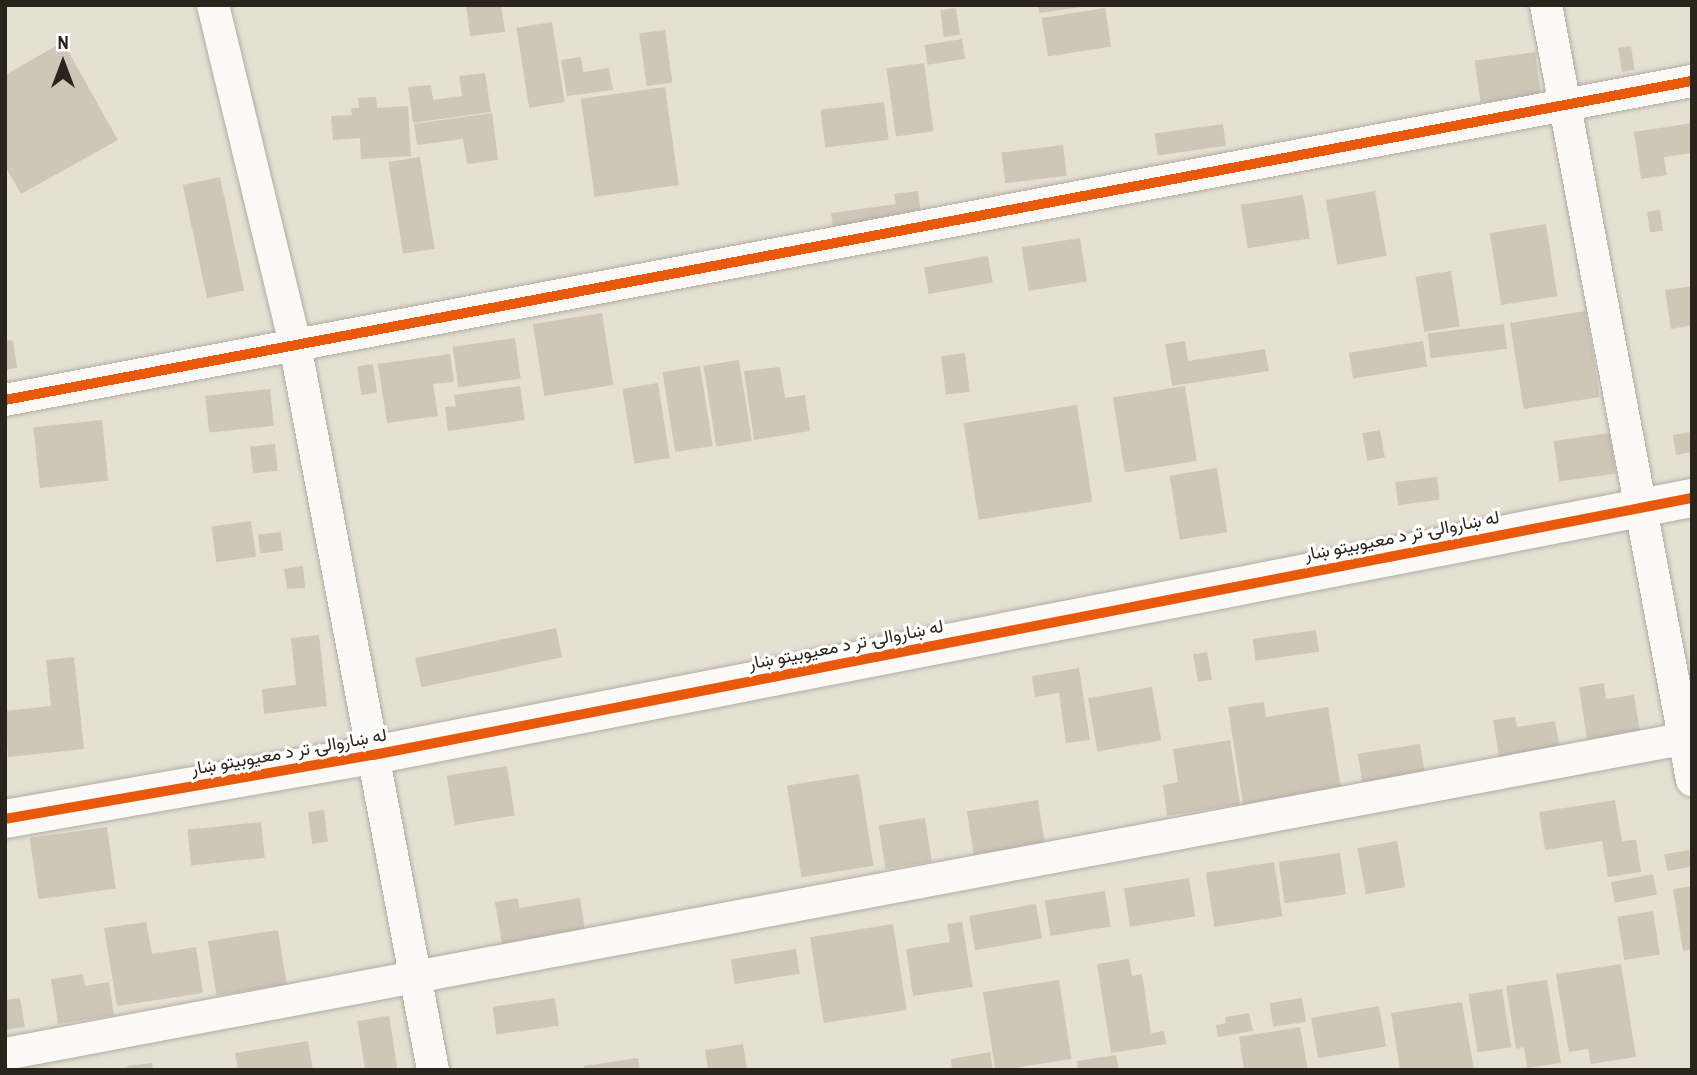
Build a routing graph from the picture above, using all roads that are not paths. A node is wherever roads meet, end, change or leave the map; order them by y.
1 (213, 5) edge
2 (1546, 5) edge
3 (1692, 81) edge
4 (1564, 105) junction
5 (295, 345) junction
6 (5, 400) edge
7 (1692, 498) edge
8 (1640, 507) junction
9 (1688, 738) edge
10 (373, 755) junction
11 (1692, 780) edge
12 (5, 819) edge
13 (415, 977) junction
14 (5, 1054) edge
15 (433, 1070) edge

1 - 5 street
2 - 4 street
3 - 4 street
4 - 5 street
4 - 8 street
5 - 6 street
5 - 10 street
7 - 8 street, له ښاروالۍ تر د معیوبیتو ښار
8 - 9 street
8 - 10 street, له ښاروالۍ تر د معیوبیتو ښار
9 - 11 street
9 - 13 street
10 - 12 street, له ښاروالۍ تر د معیوبیتو ښار
10 - 13 street
13 - 14 street
13 - 15 street

